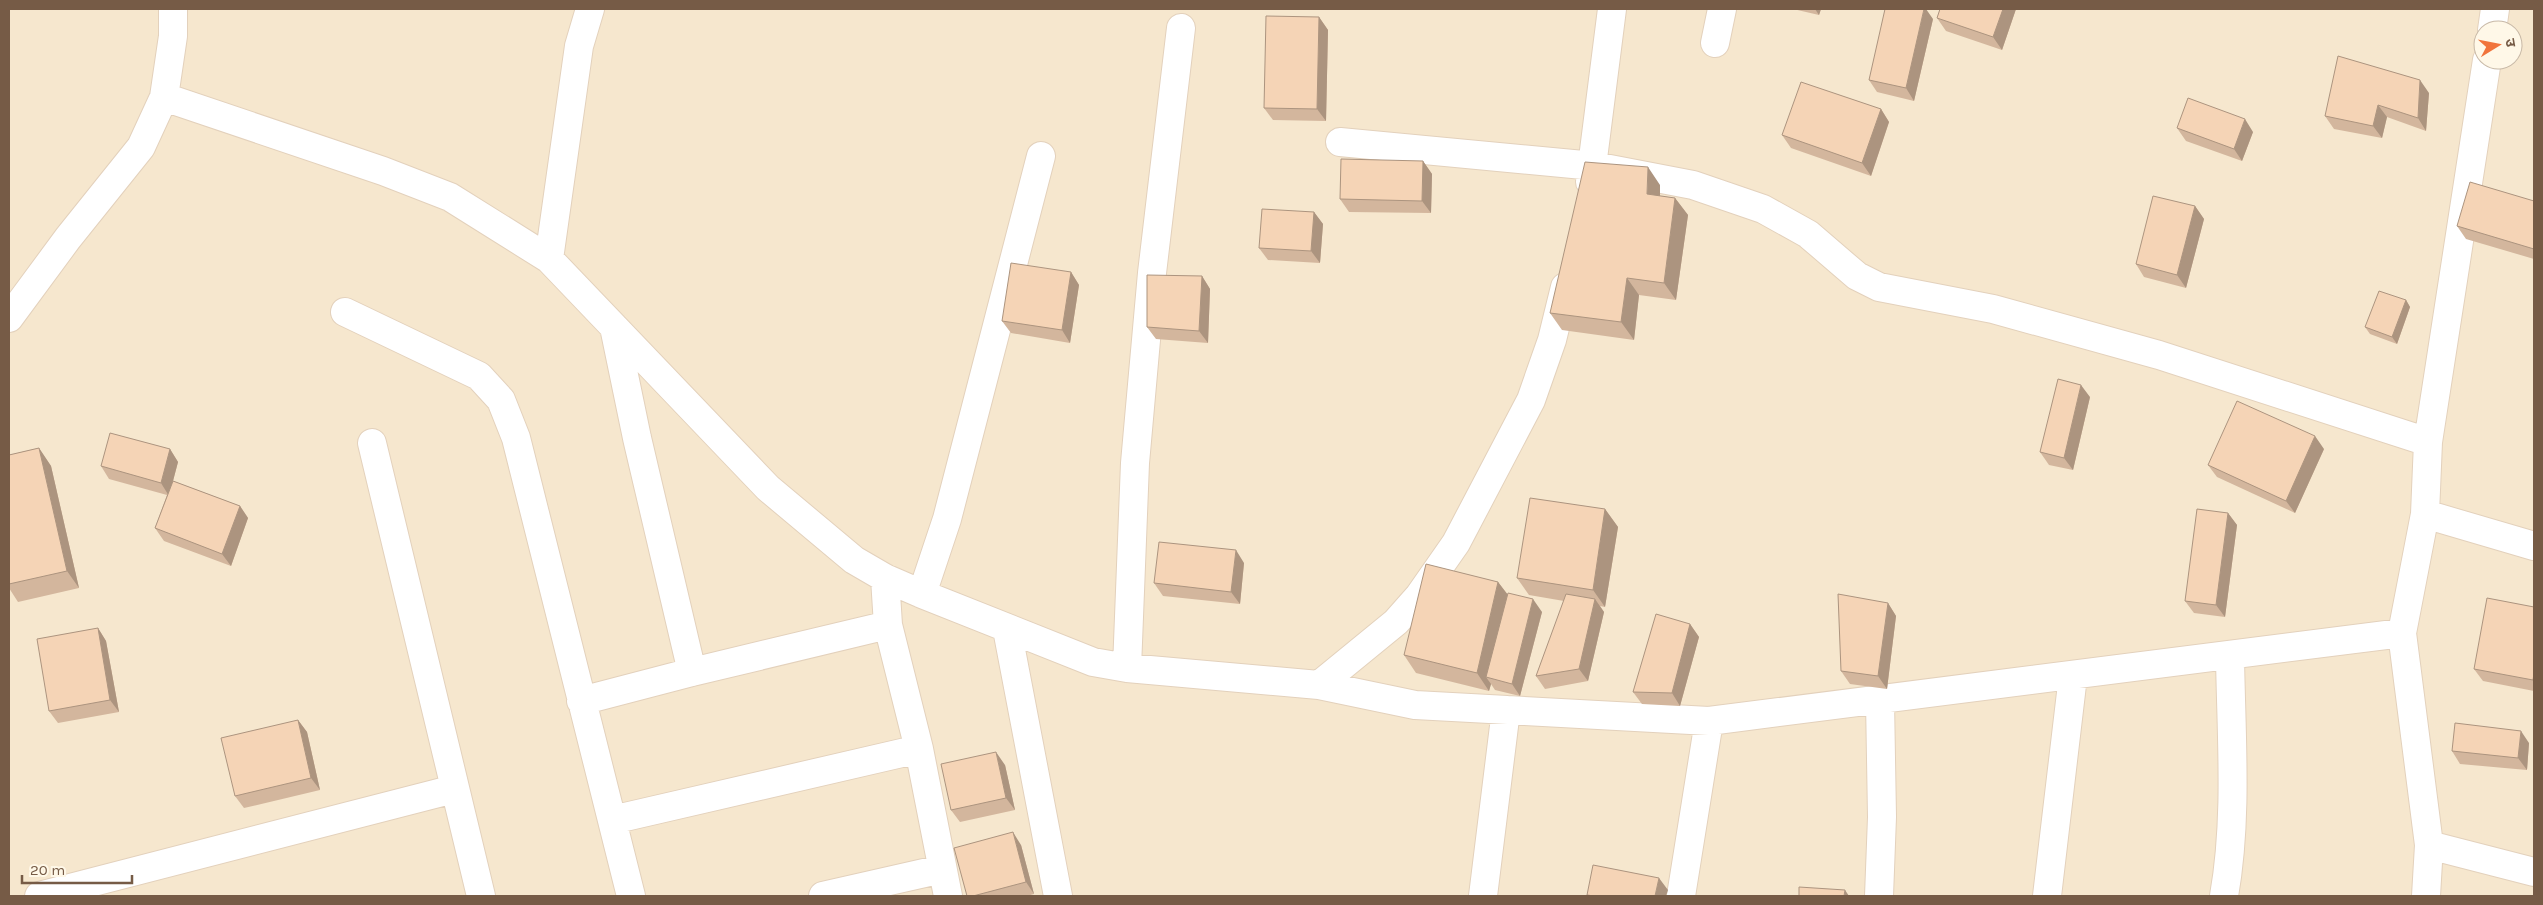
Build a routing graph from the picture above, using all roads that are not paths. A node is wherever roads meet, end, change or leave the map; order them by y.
1 (173, 9) edge
2 (590, 9) edge
3 (1612, 9) edge
4 (1722, 9) edge
5 (1181, 28) dead end
6 (1715, 43) dead end
7 (2485, 70) edge
8 (164, 98) junction
9 (1340, 142) dead end
10 (1041, 156) dead end
11 (1594, 166) junction
12 (1585, 204) edge
13 (550, 259) junction
14 (1571, 262) edge
15 (345, 312) dead end
16 (9, 318) edge
17 (614, 326) junction
18 (2428, 442) junction
19 (372, 444) dead end
20 (2425, 514) junction
21 (2534, 546) edge
22 (885, 578) junction
23 (922, 594) junction
24 (888, 625) junction
25 (1007, 629) junction
26 (2402, 633) junction
27 (2230, 654) junction
28 (1127, 668) junction
29 (692, 672) junction
30 (2073, 676) junction
31 (1319, 685) junction
32 (1880, 700) junction
33 (581, 701) junction
34 (1506, 710) junction
35 (1709, 720) junction
36 (919, 749) junction
37 (454, 789) junction
38 (612, 820) junction
39 (2429, 845) junction
40 (942, 869) junction
41 (2534, 872) edge
42 (122, 885) edge
43 (39, 896) edge
44 (481, 896) edge
45 (631, 896) edge
46 (826, 896) edge
47 (948, 896) edge
48 (1058, 896) edge
49 (1483, 896) edge
50 (1681, 896) edge
51 (1879, 896) edge
52 (2047, 896) edge
53 (2224, 896) edge
54 (2426, 896) edge

1 - 8 street
2 - 13 street
3 - 11 street
4 - 6 street
5 - 28 street
7 - 18 street
8 - 13 street
8 - 16 street
9 - 11 street
10 - 23 street
11 - 12 street
11 - 18 street
13 - 17 street
14 - 31 street
15 - 33 street
17 - 22 street
17 - 29 street
18 - 20 street
19 - 37 street
20 - 21 street
20 - 26 street
22 - 23 street
22 - 24 street
23 - 25 street
24 - 29 street
24 - 36 street
25 - 28 street
25 - 48 street
26 - 27 street
26 - 39 street
27 - 30 street
27 - 53 street
28 - 31 street
29 - 33 street
30 - 32 street
30 - 52 street
31 - 34 street
32 - 35 street
32 - 51 street
33 - 38 street
34 - 35 street
34 - 49 street
35 - 50 street
36 - 38 street
36 - 40 street
37 - 42 street
37 - 44 street
38 - 45 street
39 - 41 street
39 - 54 street
40 - 46 street
40 - 47 street
42 - 43 street

